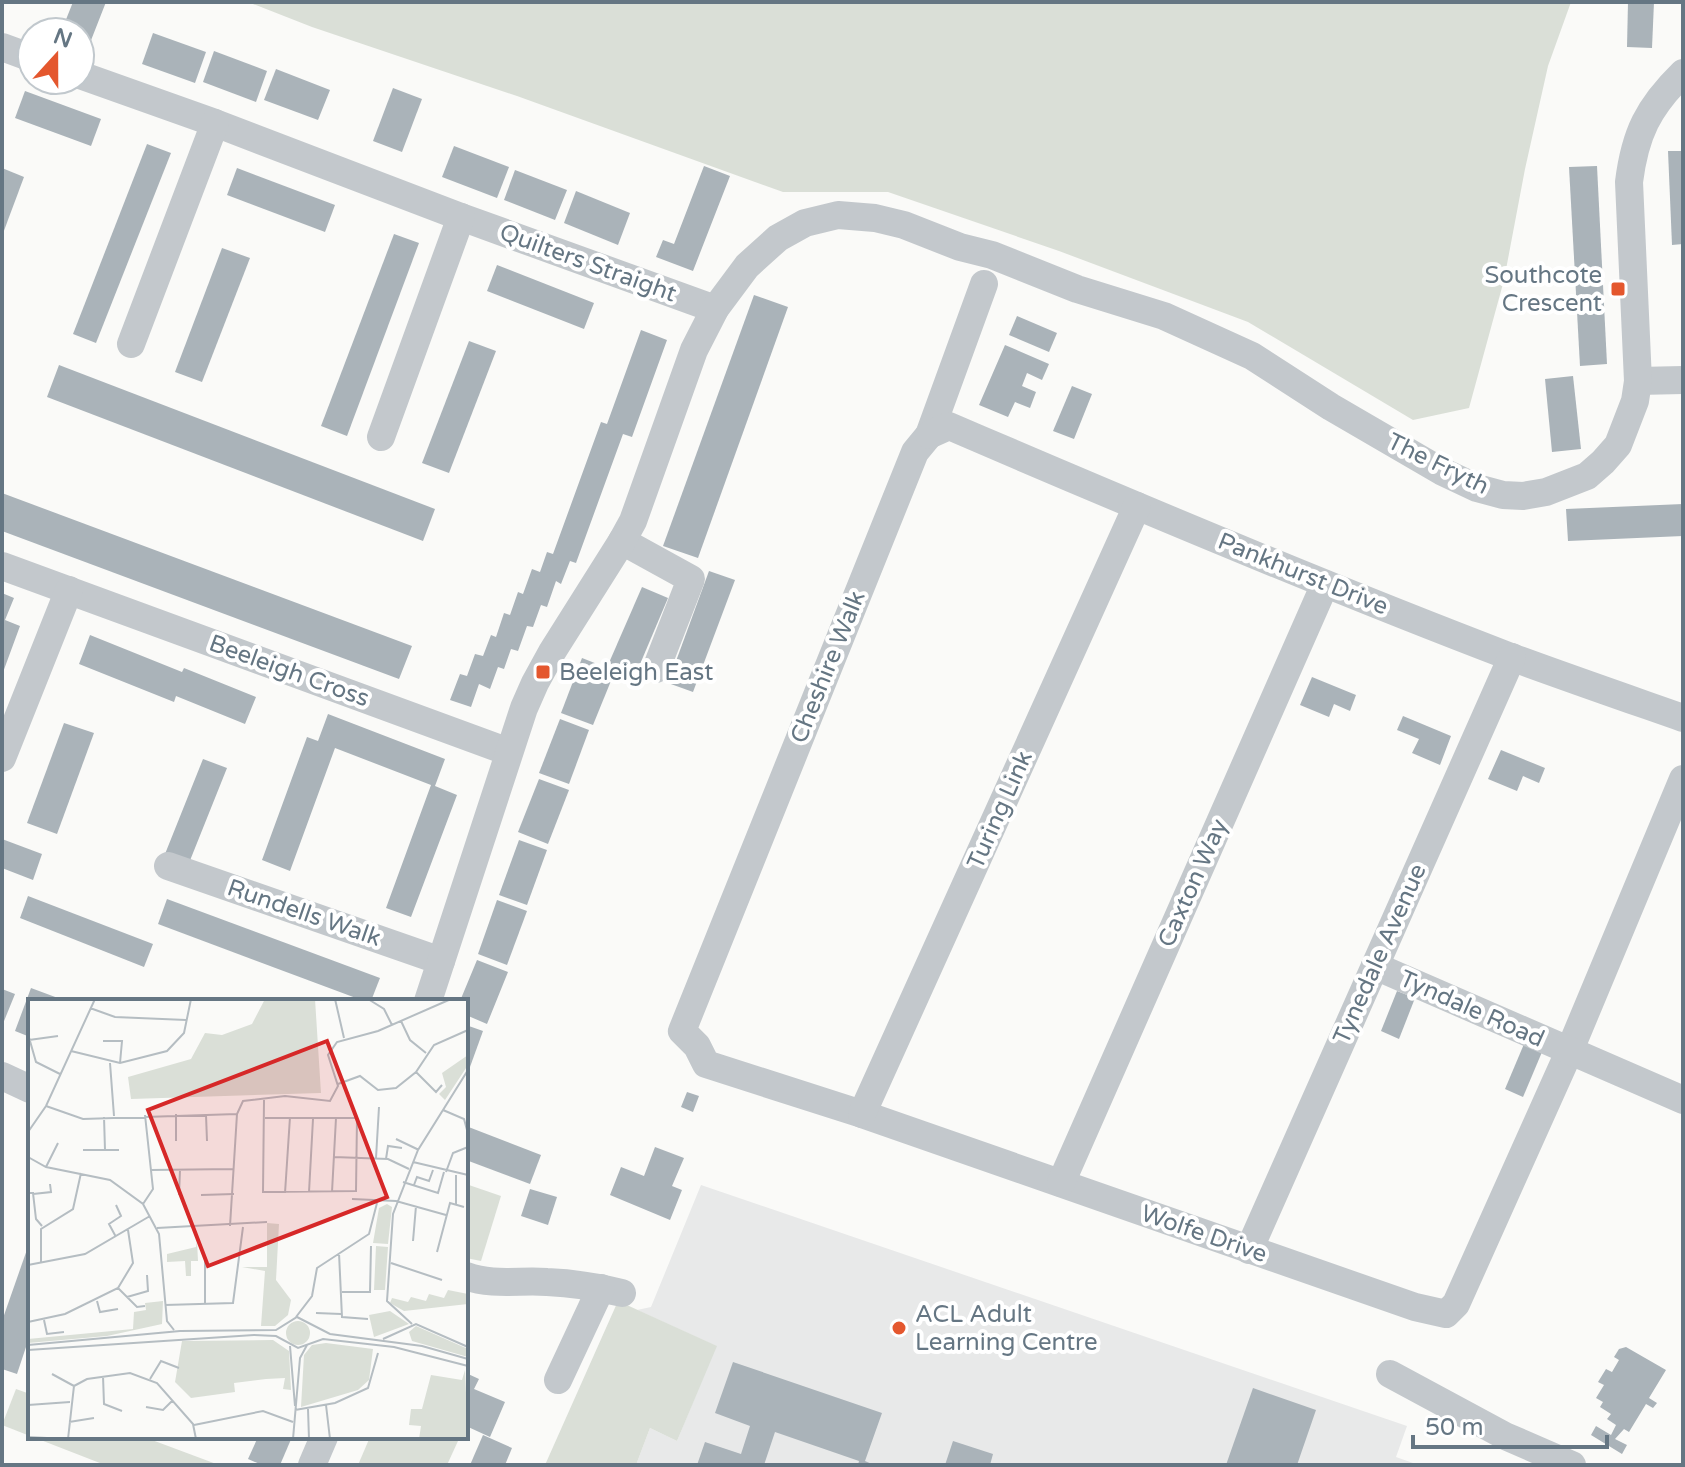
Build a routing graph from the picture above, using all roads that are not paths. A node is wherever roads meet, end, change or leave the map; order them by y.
1 (1683, 73) edge
2 (96, 81) edge
3 (215, 123) junction
4 (461, 217) junction
5 (984, 284) dead end
6 (715, 309) junction
7 (131, 344) dead end
8 (1683, 380) edge
9 (1638, 381) junction
10 (929, 435) junction
11 (381, 437) dead end
12 (1137, 506) junction
13 (622, 541) junction
14 (2, 566) edge
15 (1325, 584) junction
16 (69, 590) junction
17 (1512, 657) junction
18 (656, 669) dead end
19 (1683, 718) edge
20 (509, 752) junction
21 (2, 758) edge
22 (1683, 779) edge
23 (168, 866) dead end
24 (441, 961) junction
25 (1375, 966) junction
26 (429, 999) edge
27 (697, 1046) joint
28 (1569, 1052) junction
29 (2, 1076) edge
30 (28, 1088) edge
31 (1683, 1100) edge
32 (862, 1114) junction
33 (1061, 1183) junction
34 (1249, 1250) junction
35 (468, 1277) edge
36 (1390, 1374) dead end
37 (558, 1380) dead end
38 (323, 1439) edge
39 (312, 1465) edge
40 (1572, 1465) edge

1 - 9 street, The Fryth
2 - 3 street, Quilters Straight
3 - 4 street, Quilters Straight
3 - 7 street
4 - 6 street, Quilters Straight
4 - 11 street
5 - 10 street, Cheshire Walk
6 - 9 street, The Fryth
6 - 13 street
8 - 9 street
10 - 12 street, Pankhurst Drive
10 - 27 street, Cheshire Walk
12 - 15 street, Pankhurst Drive
12 - 32 street, Turing Link
13 - 18 street
13 - 20 street
14 - 16 street, Beeleigh Cross
15 - 17 street, Pankhurst Drive
15 - 33 street, Caxton Way
16 - 20 street, Beeleigh Cross
16 - 21 street
17 - 19 street, Pankhurst Drive
17 - 25 street, Tynedale Avenue
20 - 24 street
22 - 28 street
23 - 24 street, Rundells Walk
24 - 26 street
25 - 28 street, Tyndale Road
25 - 34 street, Tynedale Avenue
27 - 32 street, Wolfe Drive
28 - 31 street, Tyndale Road
28 - 34 street, Wolfe Drive
29 - 30 street
32 - 33 street, Wolfe Drive
33 - 34 street, Wolfe Drive
35 - 37 street
36 - 40 street
38 - 39 street

